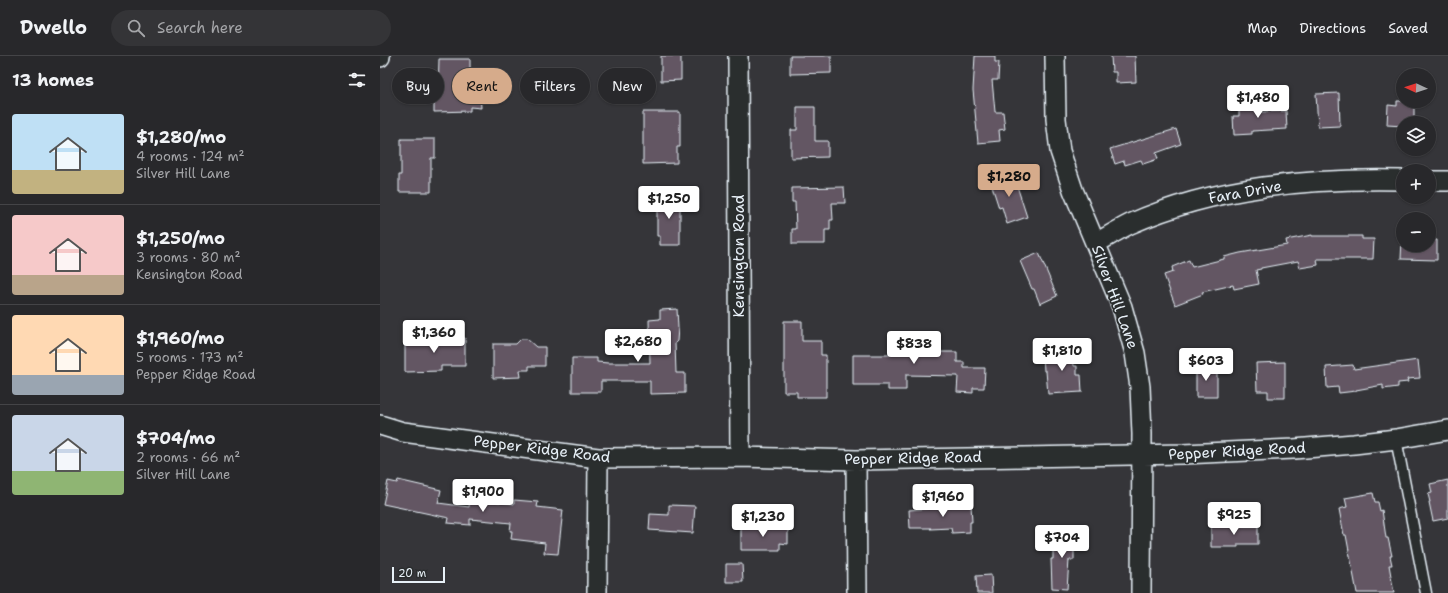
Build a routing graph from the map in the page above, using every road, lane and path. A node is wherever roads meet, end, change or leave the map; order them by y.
1 (738, 56) edge
2 (1055, 56) edge
3 (1396, 180) edge
4 (1436, 181) edge
5 (1448, 181) edge
6 (1096, 243) junction
7 (380, 424) edge
8 (1448, 430) edge
9 (1396, 439) junction
10 (1142, 455) junction
11 (740, 457) junction
12 (598, 458) junction
13 (856, 460) junction
14 (597, 593) edge
15 (856, 593) edge
16 (1141, 593) edge
17 (1426, 593) edge

1 - 11 street, Kensington Road
2 - 6 street, Silver Hill Lane
3 - 6 street, Fara Drive
4 - 5 street
6 - 10 street, Silver Hill Lane
7 - 12 street, Pepper Ridge Road
8 - 9 street, Pepper Ridge Road
9 - 10 street, Pepper Ridge Road
9 - 17 lane
10 - 13 street, Pepper Ridge Road
10 - 16 street, Silver Hill Lane
11 - 12 street, Pepper Ridge Road
11 - 13 street, Pepper Ridge Road
12 - 14 street
13 - 15 street

